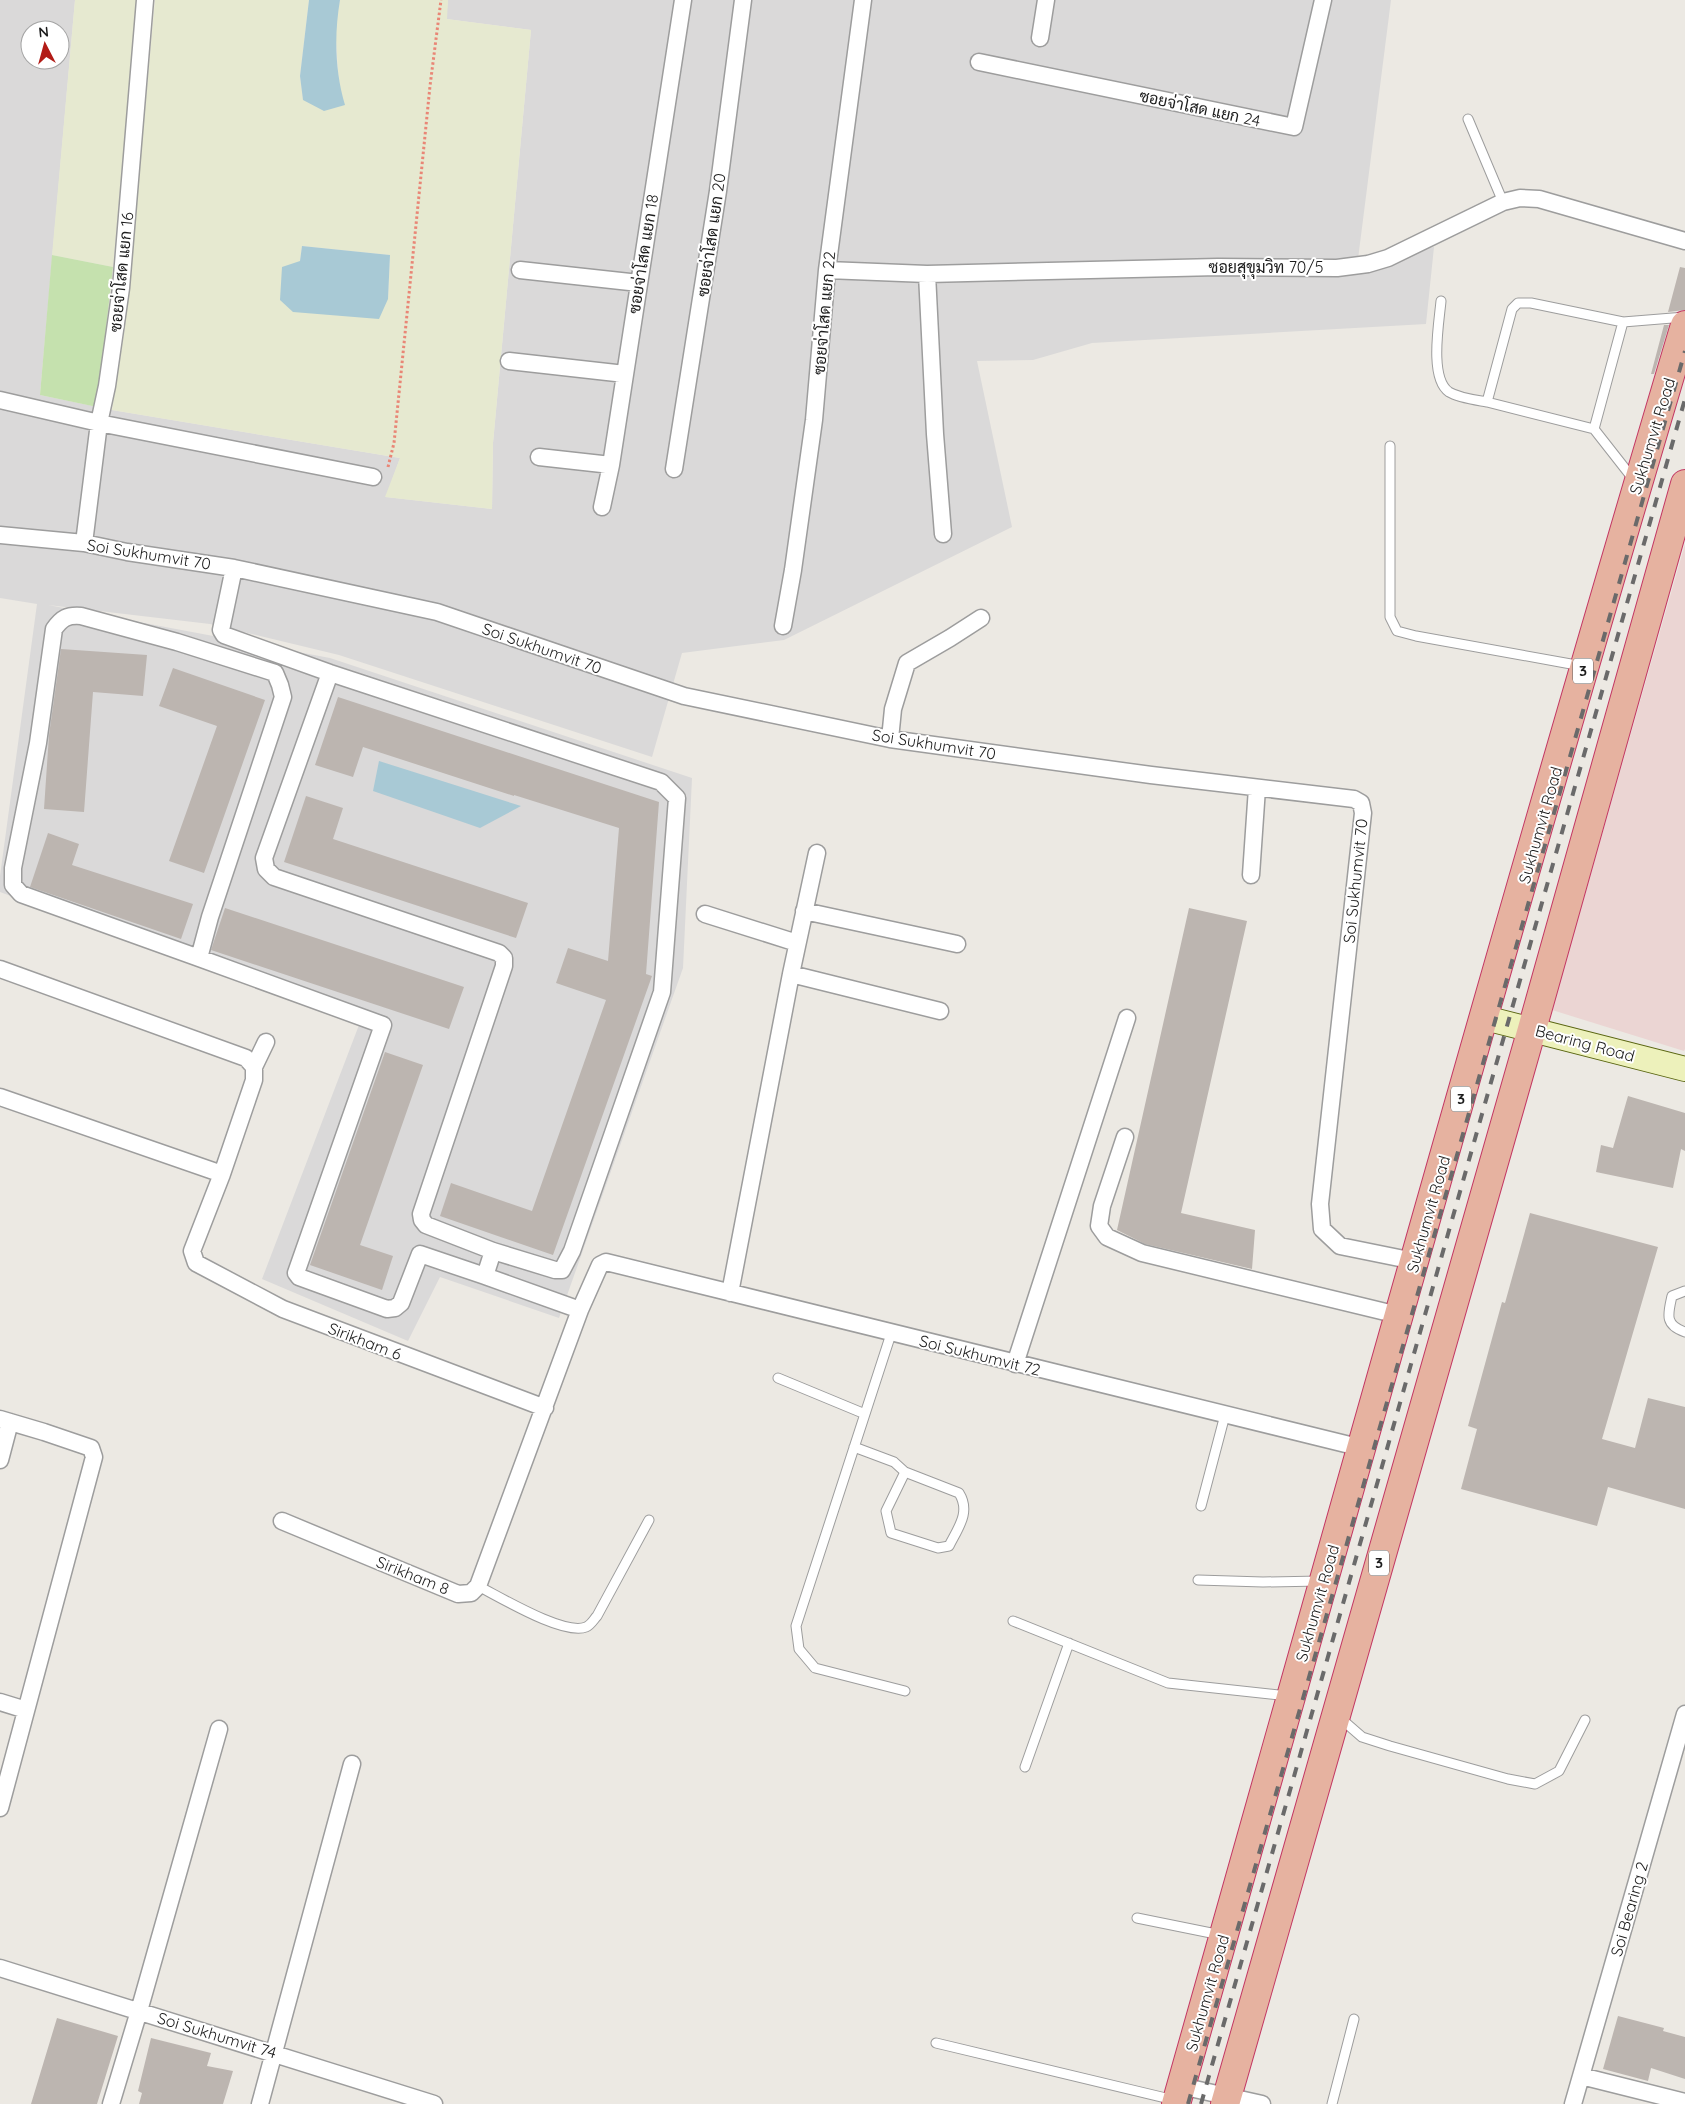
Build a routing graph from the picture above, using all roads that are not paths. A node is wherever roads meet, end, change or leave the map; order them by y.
1 (145, 0) edge
2 (683, 0) edge
3 (743, 0) edge
4 (862, 0) edge
5 (1046, 0) edge
6 (1324, 0) edge
7 (1040, 38) dead end
8 (979, 62) dead end
9 (1468, 119) dead end
10 (1503, 202) junction
11 (1685, 241) edge
12 (520, 270) dead end
13 (827, 270) junction
14 (927, 274) junction
15 (639, 283) junction
16 (1441, 301) dead end
17 (1685, 316) edge
18 (1623, 322) junction
19 (1685, 325) edge
20 (509, 361) dead end
21 (625, 374) junction
22 (0, 400) edge
23 (1487, 402) junction
24 (99, 423) junction
25 (1594, 429) junction
26 (1390, 446) dead end
27 (539, 458) dead end
28 (611, 465) junction
29 (674, 469) dead end
30 (373, 476) road end
31 (1638, 484) junction
32 (1685, 484) edge
33 (602, 507) dead end
34 (943, 534) dead end
35 (0, 535) edge
36 (84, 544) junction
37 (234, 568) junction
38 (981, 618) dead end
39 (783, 626) dead end
40 (1584, 667) junction
41 (330, 673) junction
42 (890, 738) junction
43 (1257, 788) junction
44 (817, 853) dead end
45 (1251, 875) dead end
46 (804, 911) junction
47 (705, 914) dead end
48 (797, 943) junction
49 (957, 944) dead end
50 (199, 958) junction
51 (0, 969) edge
52 (791, 974) junction
53 (940, 1011) dead end
54 (1127, 1018) dead end
55 (1484, 1018) junction
56 (1532, 1029) junction
57 (266, 1042) dead end
58 (254, 1067) junction
59 (1685, 1069) edge
60 (0, 1097) edge
61 (1125, 1137) dead end
62 (222, 1174) junction
63 (493, 1251) junction
64 (1414, 1261) junction
65 (485, 1276) junction
66 (1685, 1291) edge
67 (730, 1293) junction
68 (580, 1310) junction
69 (1398, 1315) junction
70 (1685, 1332) edge
71 (891, 1334) junction
72 (1015, 1364) junction
73 (778, 1378) dead end
74 (545, 1408) junction
75 (865, 1414) junction
76 (1226, 1415) junction
77 (5, 1421) edge
78 (854, 1447) junction
79 (1362, 1448) junction
80 (0, 1460) edge
81 (905, 1472) junction
82 (1201, 1506) dead end
83 (649, 1520) dead end
84 (282, 1521) dead end
85 (1198, 1580) dead end
86 (1322, 1581) junction
87 (478, 1586) junction
88 (1013, 1621) dead end
89 (1069, 1643) junction
90 (905, 1691) dead end
91 (1291, 1696) junction
92 (0, 1702) edge
93 (26, 1710) junction
94 (1335, 1714) junction
95 (1685, 1714) edge
96 (1585, 1720) dead end
97 (219, 1728) dead end
98 (352, 1764) dead end
99 (1026, 1767) dead end
100 (0, 1808) edge
101 (1137, 1918) dead end
102 (1223, 1936) junction
103 (0, 1968) edge
104 (139, 2011) junction
105 (1354, 2019) dead end
106 (936, 2043) dead end
107 (274, 2053) junction
108 (1581, 2076) junction
109 (1178, 2097) edge
110 (1226, 2101) edge
111 (1685, 2102) edge
112 (111, 2104) edge
113 (260, 2104) edge
114 (434, 2104) edge
115 (1262, 2104) edge
116 (1332, 2104) edge
117 (1574, 2104) edge

1 - 24 street, ซอยจ่าโสด แยก 16
2 - 15 street, ซอยจ่าโสด แยก 18
3 - 29 street, ซอยจ่าโสด แยก 20
4 - 13 street, ซอยจ่าโสด แยก 22
5 - 7 street
6 - 8 street, ซอยจ่าโสด แยก 24
9 - 10 lane
10 - 11 street, ซอยสุขุมวิท 70/5
10 - 14 street, ซอยสุขุมวิท 70/5
12 - 15 street
13 - 14 street, ซอยสุขุมวิท 70/5
13 - 39 street, ซอยจ่าโสด แยก 22
14 - 34 street
15 - 21 street, ซอยจ่าโสด แยก 18
16 - 23 lane
17 - 18 lane
18 - 23 lane
18 - 25 lane
19 - 31 highway, Sukhumvit Road / 3
20 - 21 street
21 - 28 street, ซอยจ่าโสด แยก 18
22 - 24 street
23 - 25 lane
24 - 30 street
24 - 36 street, ซอยจ่าโสด แยก 16
25 - 31 lane
26 - 40 lane
27 - 28 street
28 - 33 street, ซอยจ่าโสด แยก 18
31 - 40 highway, Sukhumvit Road / 3
32 - 56 highway, 3
35 - 36 street, Soi Sukhumvit 70
36 - 37 street, Soi Sukhumvit 70
37 - 41 street
37 - 42 street, Soi Sukhumvit 70
38 - 42 street
40 - 55 highway, Sukhumvit Road / 3
41 - 63 street
41 - 63 street
42 - 43 street, Soi Sukhumvit 70
43 - 45 street
43 - 64 street, Soi Sukhumvit 70
44 - 46 street
46 - 48 street
46 - 49 street
47 - 48 street
48 - 52 street
50 - 50 street
50 - 65 street
51 - 58 street
52 - 53 street
52 - 67 street
54 - 72 street
55 - 56 main road, Bearing Road
55 - 64 highway, Sukhumvit Road / 3
56 - 59 main road, Bearing Road
56 - 94 highway, 3
57 - 58 street
58 - 62 street
60 - 62 street
61 - 69 street
62 - 74 street, Sirikham 6
63 - 65 street
64 - 69 highway, Sukhumvit Road / 3
65 - 68 street
66 - 70 lane
67 - 68 street, Soi Sukhumvit 72
67 - 71 street, Soi Sukhumvit 72
68 - 74 street
69 - 79 highway, Sukhumvit Road / 3
71 - 72 street, Soi Sukhumvit 72
71 - 75 lane
72 - 76 street, Soi Sukhumvit 72
73 - 75 lane
74 - 87 street
75 - 78 lane
76 - 79 street, Soi Sukhumvit 72
76 - 82 lane
77 - 80 street
77 - 93 street
78 - 81 lane
78 - 90 lane
79 - 86 highway, Sukhumvit Road / 3
81 - 81 lane
83 - 87 lane
84 - 87 street, Sirikham 8
85 - 86 lane
86 - 91 highway, Sukhumvit Road / 3
88 - 89 lane
89 - 91 lane
89 - 99 lane
91 - 102 highway, Sukhumvit Road / 3
92 - 93 street
93 - 100 street
94 - 96 lane
94 - 110 highway, 3
95 - 108 street, Soi Bearing 2
97 - 104 street
98 - 107 street
101 - 102 lane
102 - 109 highway, Sukhumvit Road / 3
103 - 104 street, Soi Sukhumvit 74
104 - 107 street, Soi Sukhumvit 74
104 - 112 street
105 - 116 lane
106 - 109 lane
107 - 113 street
107 - 114 street, Soi Sukhumvit 74
108 - 111 street
108 - 117 street, Soi Bearing 2
109 - 110 street
110 - 115 street

